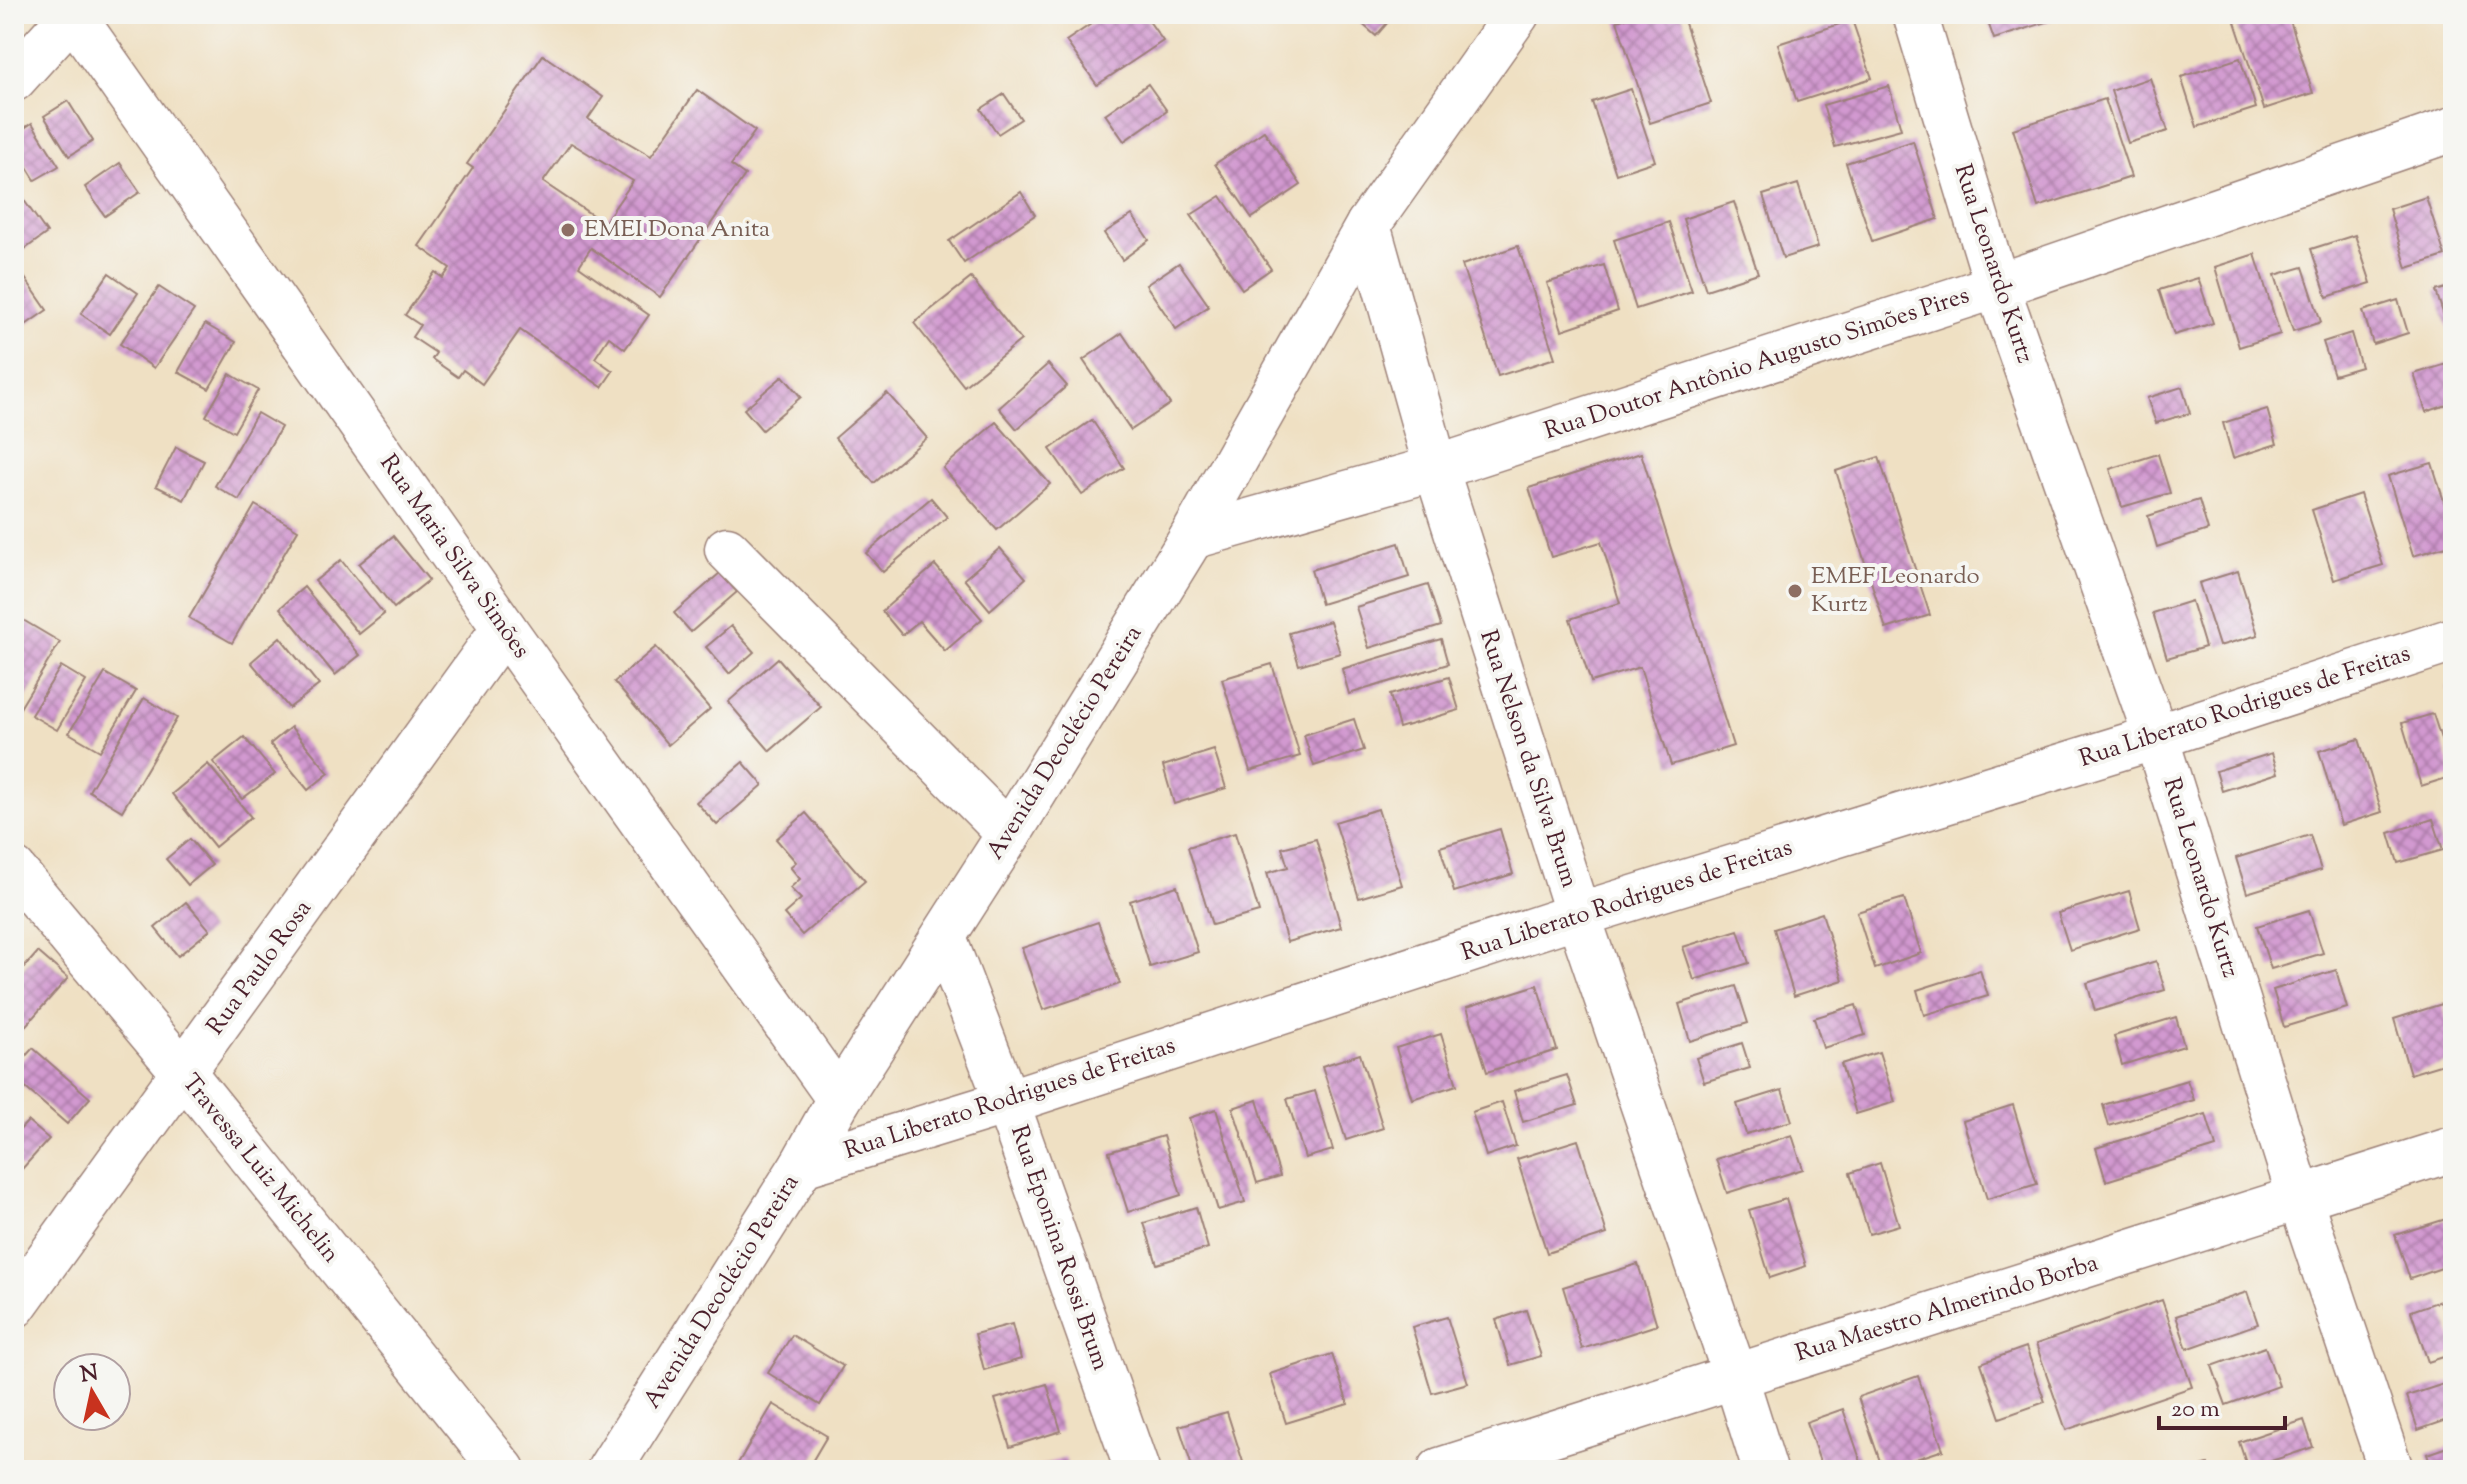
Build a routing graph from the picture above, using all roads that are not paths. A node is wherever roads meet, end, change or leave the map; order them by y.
1 (72, 14) edge
2 (1517, 14) edge
3 (1915, 14) edge
4 (14, 79) edge
5 (2453, 129) edge
6 (1368, 225) junction
7 (1997, 286) junction
8 (1436, 468) junction
9 (1192, 537) junction
10 (727, 549) dead end
11 (504, 628) junction
12 (2453, 640) edge
13 (2156, 737) junction
14 (1009, 834) junction
15 (14, 870) edge
16 (1578, 915) junction
17 (944, 938) junction
18 (184, 1073) junction
19 (839, 1099) junction
20 (1007, 1102) junction
21 (2453, 1149) edge
22 (802, 1165) junction
23 (2300, 1199) junction
24 (14, 1306) edge
25 (1735, 1375) junction
26 (503, 1470) edge
27 (609, 1470) edge
28 (1137, 1470) edge
29 (1440, 1470) edge
30 (1765, 1470) edge
31 (2391, 1470) edge

1 - 4 street
1 - 11 street, Rua Maria Silva Simões
2 - 6 street, Avenida Deoclécio Pereira
3 - 7 street, Rua Leonardo Kurtz
5 - 7 street, Rua Doutor Antônio Augusto Simões Pires
6 - 8 street, Rua Nelson da Silva Brum
6 - 9 street, Avenida Deoclécio Pereira
7 - 8 street, Rua Doutor Antônio Augusto Simões Pires
7 - 13 street, Rua Leonardo Kurtz
8 - 9 street, Rua Doutor Antônio Augusto Simões Pires
8 - 16 street, Rua Nelson da Silva Brum
9 - 14 street, Avenida Deoclécio Pereira
10 - 14 street
11 - 18 street, Rua Paulo Rosa
11 - 19 street, Rua Maria Silva Simões
12 - 13 street, Rua Liberato Rodrigues de Freitas
13 - 16 street, Rua Liberato Rodrigues de Freitas
13 - 23 street, Rua Leonardo Kurtz
14 - 17 street, Avenida Deoclécio Pereira
15 - 18 street, Travessa Luiz Michelin
16 - 20 street, Rua Liberato Rodrigues de Freitas
16 - 25 street, Rua Nelson da Silva Brum
17 - 19 street, Avenida Deoclécio Pereira
17 - 20 street, Rua Eponina Rossi Brum
18 - 24 street, Rua Paulo Rosa
18 - 26 street, Travessa Luiz Michelin
19 - 22 street, Avenida Deoclécio Pereira
20 - 22 street, Rua Liberato Rodrigues de Freitas
20 - 28 street, Rua Eponina Rossi Brum
21 - 23 street, Rua Maestro Almerindo Borba
22 - 27 street, Avenida Deoclécio Pereira
23 - 25 street, Rua Maestro Almerindo Borba
23 - 31 street, Rua Leonardo Kurtz
25 - 29 street, Rua Maestro Almerindo Borba
25 - 30 street, Rua Nelson da Silva Brum

